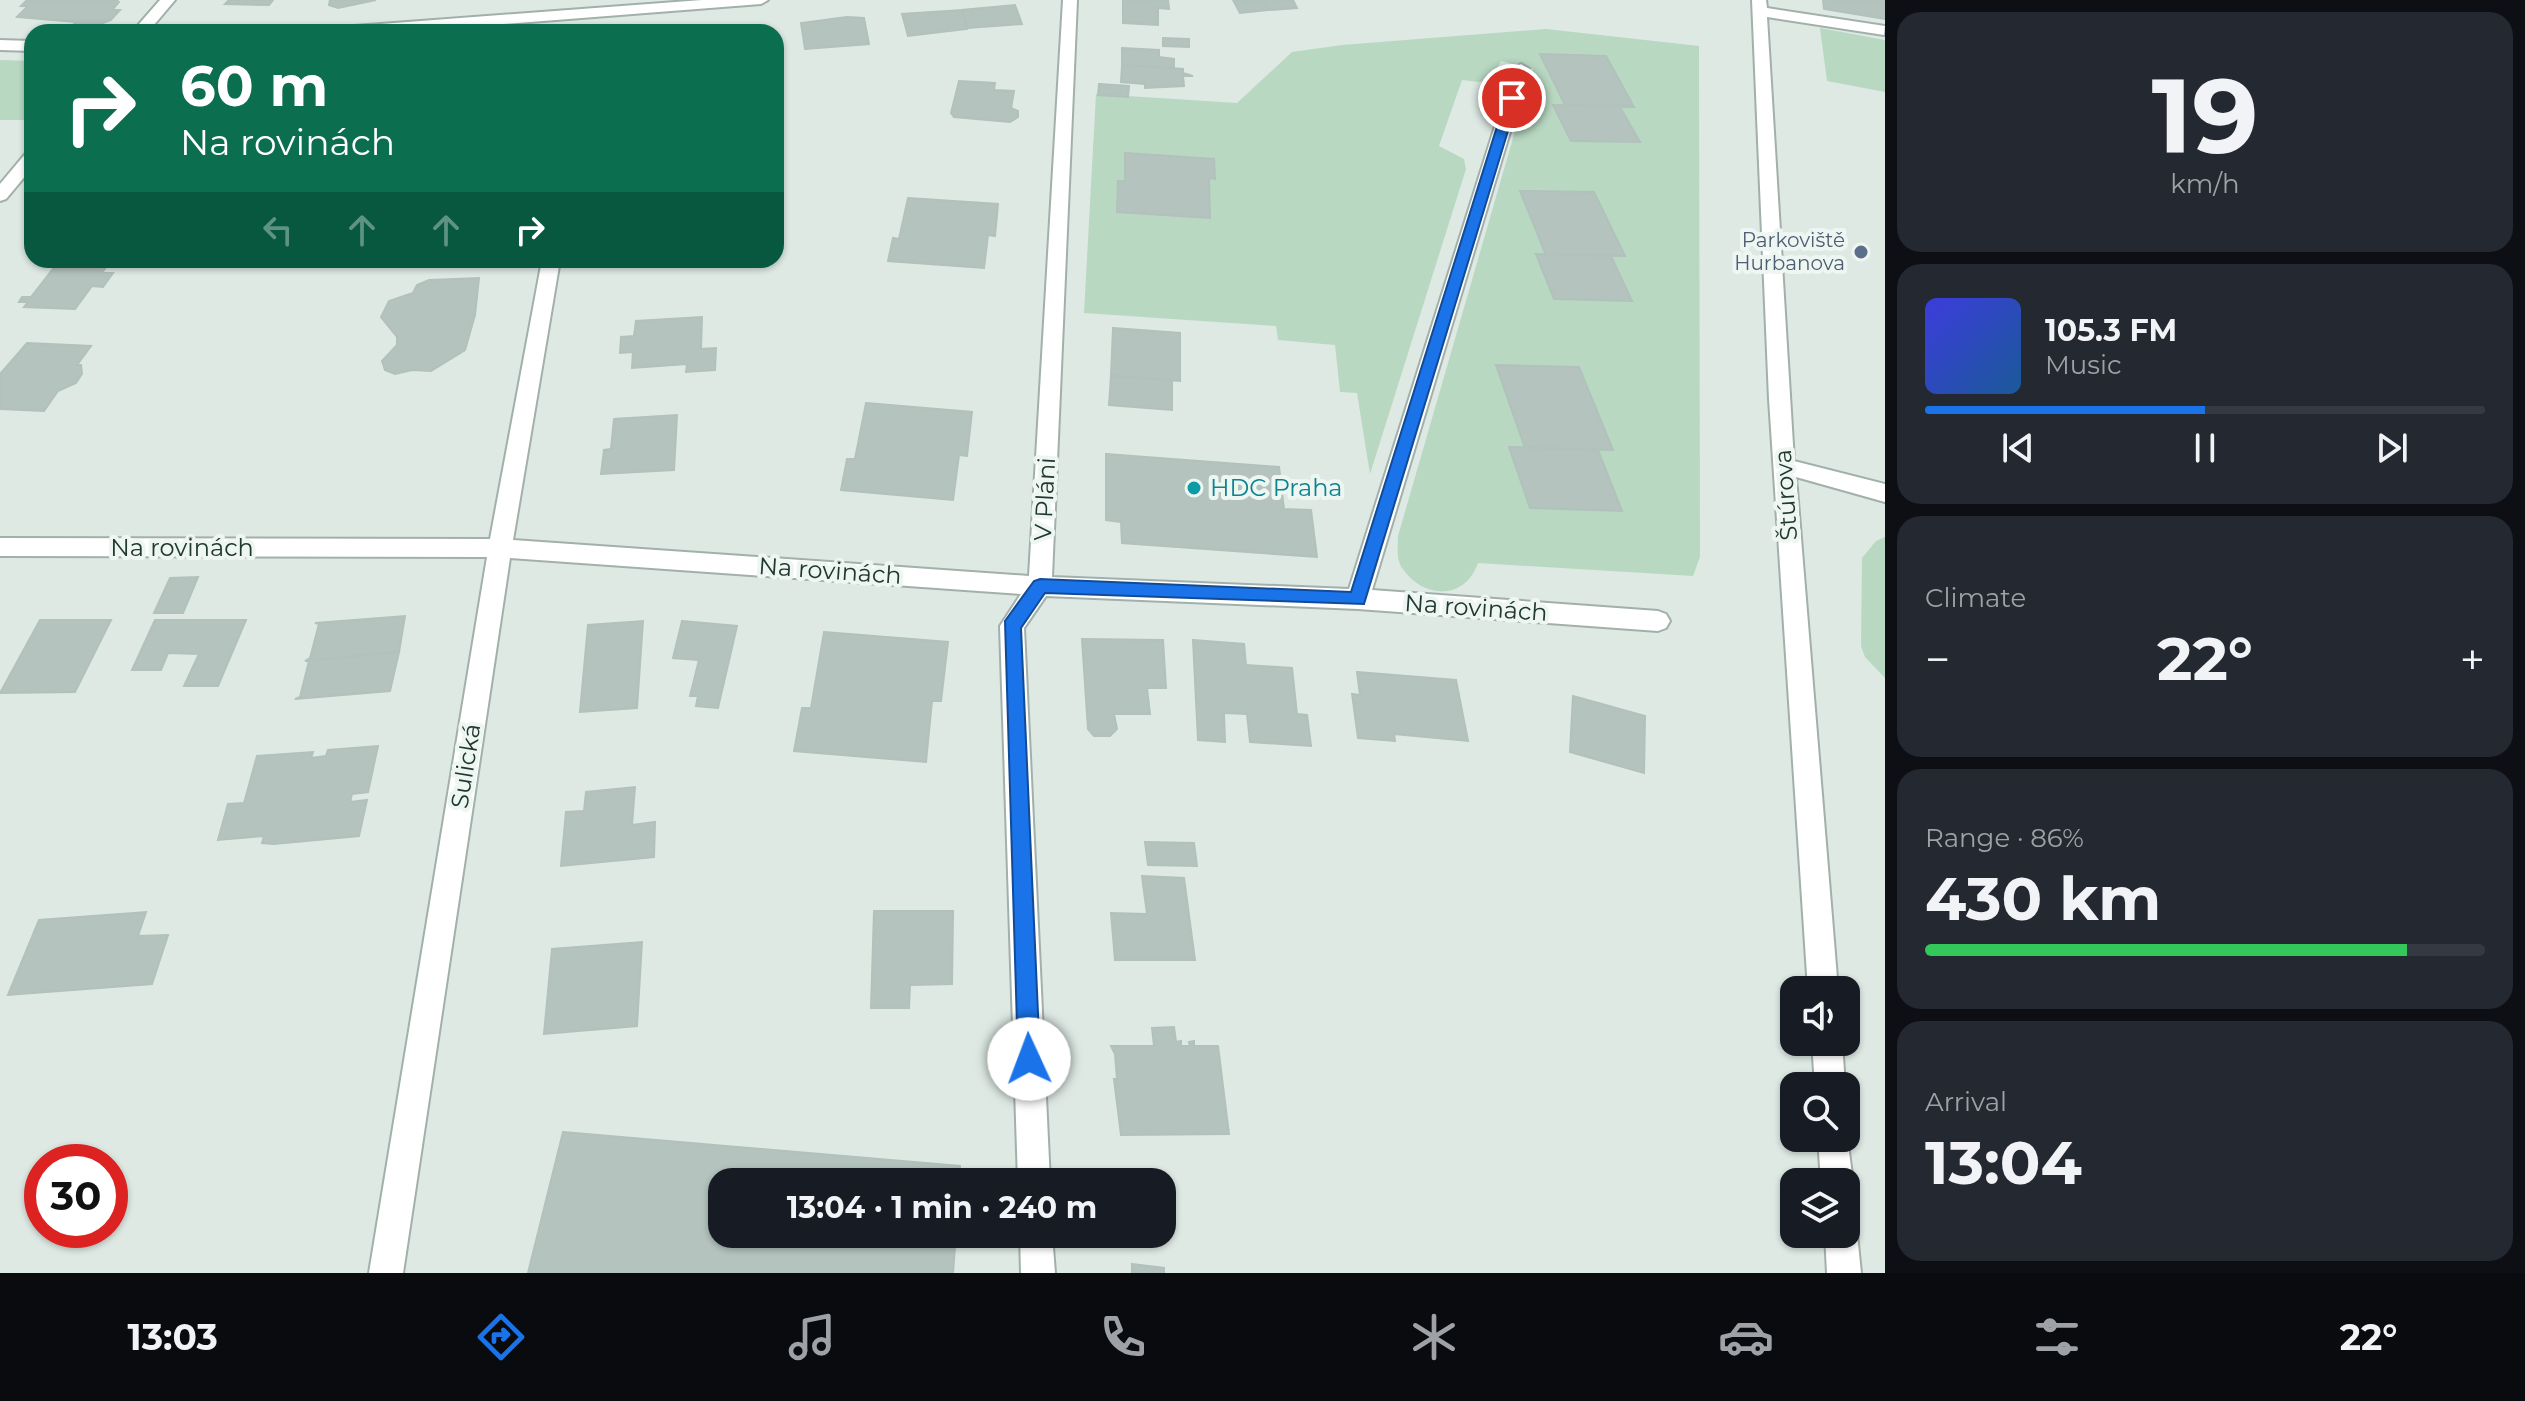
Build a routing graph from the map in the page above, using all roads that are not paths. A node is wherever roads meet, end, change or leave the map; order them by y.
1 (168, 0) edge
2 (761, 0) edge
3 (1070, 0) edge
4 (1759, 6) edge
5 (595, 7) edge
6 (147, 24) edge
7 (422, 24) edge
8 (1884, 30) edge
9 (0, 45) edge
10 (24, 46) edge
11 (1521, 69) dead end
12 (24, 166) edge
13 (0, 195) edge
14 (550, 268) edge
15 (1784, 466) junction
16 (1885, 493) edge
17 (0, 547) edge
18 (500, 548) junction
19 (1040, 586) junction
20 (1358, 599) junction
21 (1658, 621) dead end
22 (1822, 976) edge
23 (1033, 1168) edge
24 (1037, 1248) edge
25 (1842, 1248) edge
26 (386, 1273) edge
27 (1038, 1273) edge
28 (1844, 1273) edge

1 - 6 street
2 - 5 street
3 - 19 street, V Pláni
4 - 8 street
4 - 15 street, Štúrova
5 - 7 street
9 - 10 street
11 - 20 street
12 - 13 street
14 - 18 street, Sulická
15 - 16 street
15 - 22 street, Štúrova
17 - 18 street, Na rovinách
18 - 19 street, Na rovinách
18 - 26 street, Sulická
19 - 20 street, Na rovinách
19 - 23 street
20 - 21 street, Na rovinách
24 - 27 street
25 - 28 street

